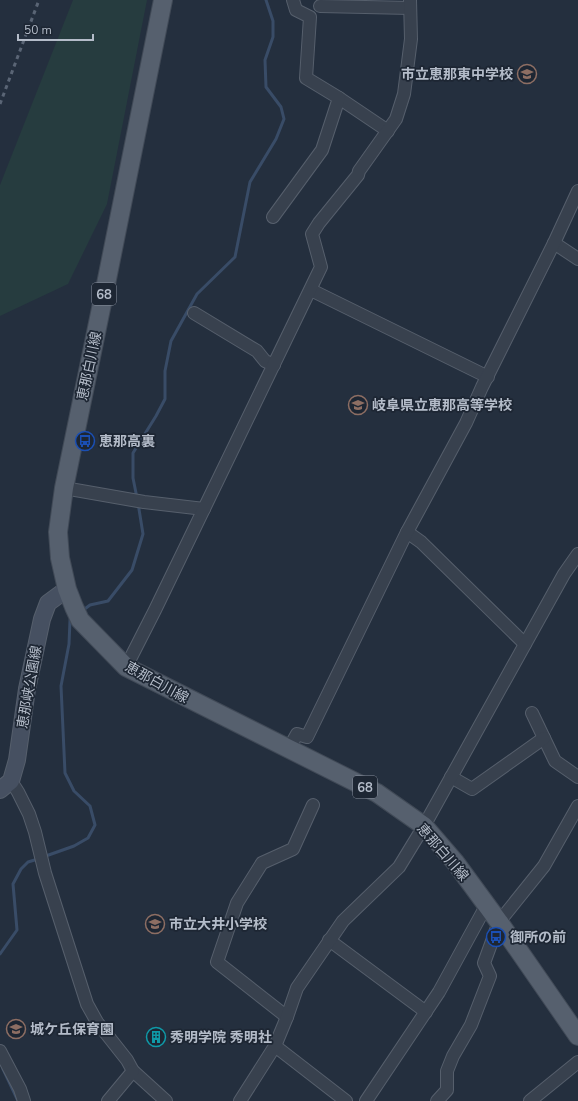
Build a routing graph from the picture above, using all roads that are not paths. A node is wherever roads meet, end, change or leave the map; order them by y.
1 (163, 0) edge
2 (293, 0) edge
3 (410, 4) edge
4 (320, 6) dead end
5 (339, 98) junction
6 (388, 131) junction
7 (578, 191) edge
8 (273, 216) dead end
9 (554, 243) junction
10 (578, 259) edge
11 (311, 290) junction
12 (194, 313) dead end
13 (274, 365) junction
14 (488, 377) junction
15 (64, 488) junction
16 (204, 509) junction
17 (407, 532) junction
18 (578, 554) edge
19 (67, 588) junction
20 (525, 644) junction
21 (126, 667) junction
22 (532, 713) dead end
23 (544, 738) junction
24 (292, 743) dead end
25 (451, 777) junction
26 (578, 777) edge
27 (5, 786) edge
28 (313, 805) dead end
29 (578, 806) edge
30 (424, 826) junction
31 (486, 906) junction
32 (498, 922) junction
33 (330, 940) junction
34 (426, 1012) junction
35 (287, 1017) junction
36 (578, 1036) edge
37 (275, 1046) junction
38 (0, 1051) edge
39 (578, 1062) edge
40 (133, 1071) junction
41 (24, 1101) edge
42 (108, 1101) edge
43 (166, 1101) edge
44 (240, 1101) edge
45 (346, 1101) edge
46 (366, 1101) edge
47 (437, 1101) edge
48 (530, 1101) edge

1 - 15 main road, 恵那白川線 / 68
2 - 5 street
3 - 4 street
3 - 6 street
5 - 6 street
5 - 8 street
6 - 11 street
7 - 9 street
9 - 10 street
9 - 14 street
11 - 13 street
11 - 14 street
12 - 13 street
13 - 16 street
14 - 17 street
15 - 16 street
15 - 19 main road, 恵那白川線 / 68
16 - 21 street
17 - 20 street
17 - 24 street
18 - 20 street
19 - 21 main road, 恵那白川線 / 68
19 - 27 main road, 恵那峡公園線
20 - 25 street
21 - 30 main road, 恵那白川線 / 68
22 - 23 street
23 - 25 street
23 - 26 street
25 - 30 street
27 - 40 street
28 - 35 street
29 - 32 street
30 - 31 main road, 恵那白川線 / 68
30 - 33 street
31 - 32 main road, 恵那白川線 / 68
31 - 34 street
32 - 36 main road, 恵那白川線 / 68
32 - 47 street
33 - 34 street
33 - 35 street
34 - 46 street
35 - 37 street
37 - 44 street
37 - 45 street
38 - 41 street
39 - 48 street
40 - 42 street
40 - 43 street

